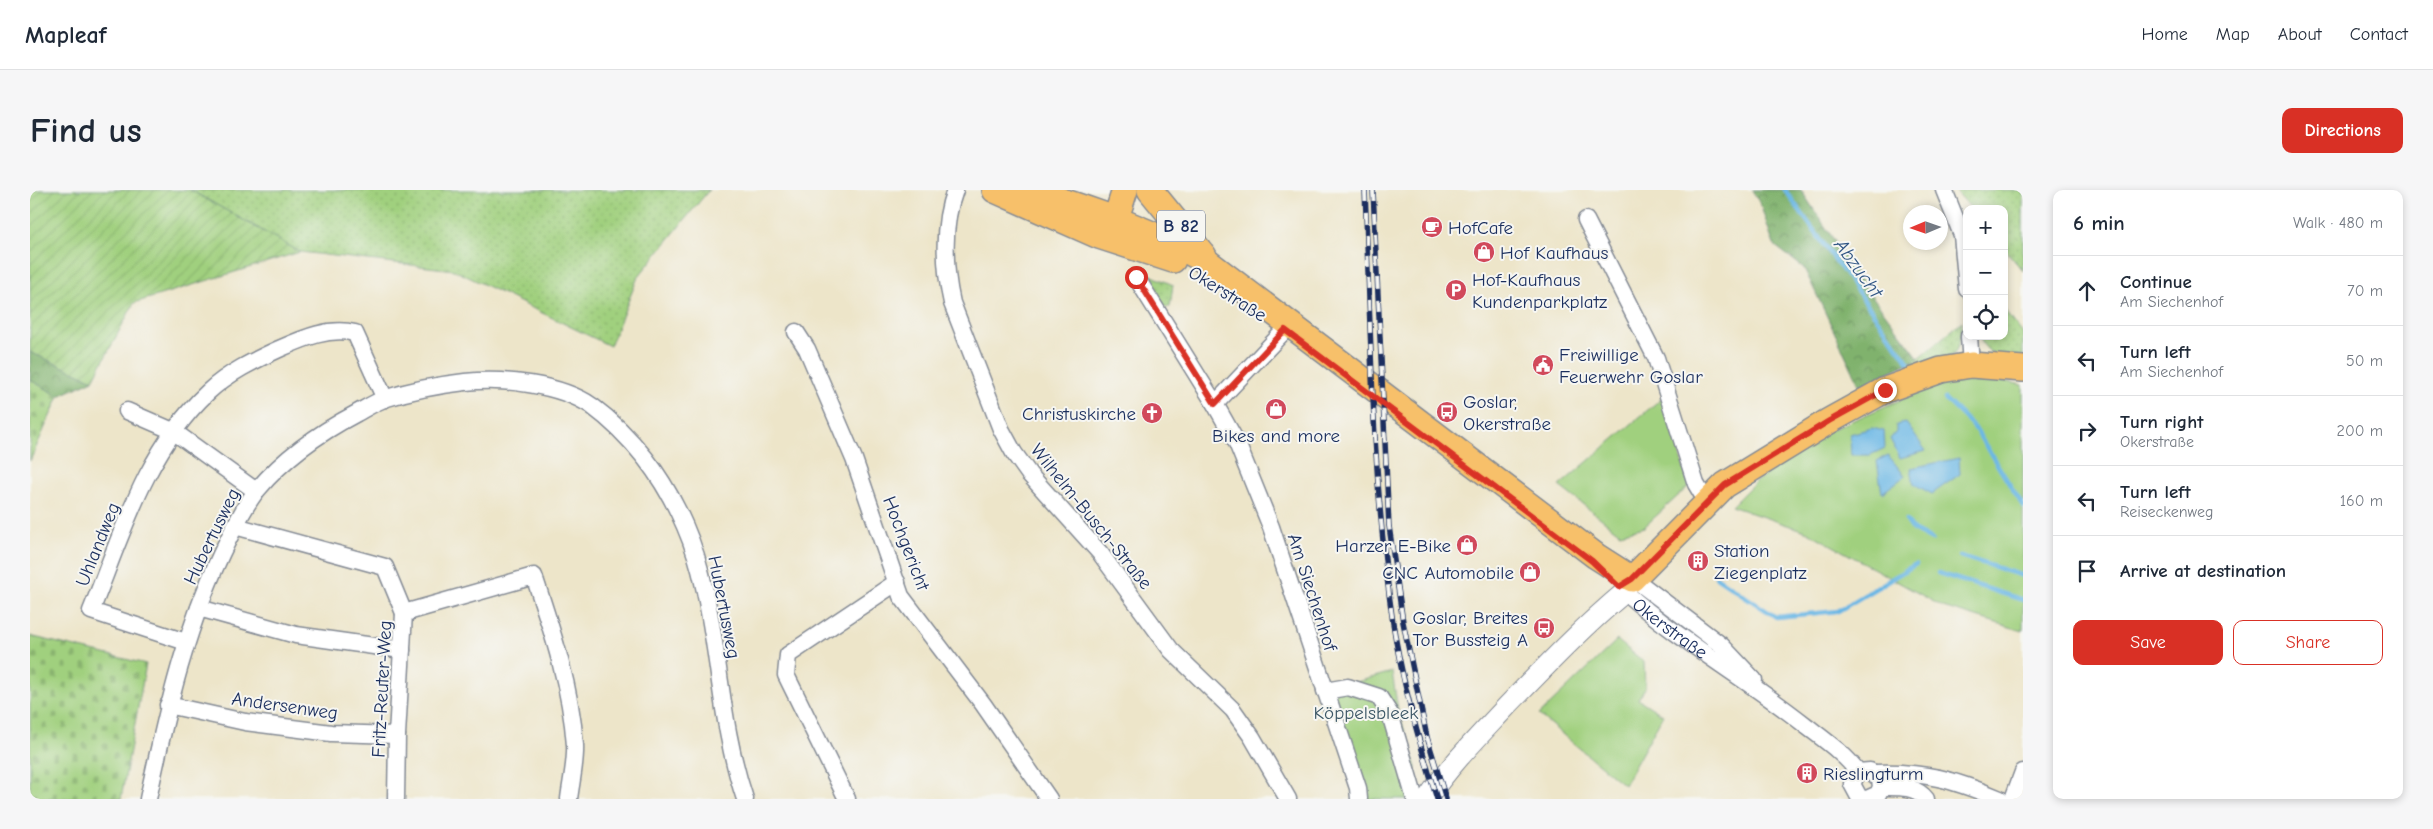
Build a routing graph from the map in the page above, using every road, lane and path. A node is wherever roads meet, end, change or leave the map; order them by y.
1 (955, 190) edge
2 (995, 190) edge
3 (1029, 190) edge
4 (1150, 190) edge
5 (1944, 190) edge
6 (1120, 191) edge
7 (1586, 220) dead end
8 (1107, 228) junction
9 (1963, 250) edge
10 (1210, 264) junction
11 (1136, 277) dead end
12 (1285, 330) junction
13 (796, 332) dead end
14 (1970, 340) edge
15 (1326, 355) junction
16 (1979, 365) junction
17 (2023, 369) edge
18 (2023, 378) edge
19 (385, 399) junction
20 (1215, 404) junction
21 (126, 411) dead end
22 (173, 431) junction
23 (256, 491) junction
24 (1708, 504) junction
25 (235, 526) junction
26 (897, 582) junction
27 (1628, 585) junction
28 (199, 608) junction
29 (404, 613) junction
30 (186, 642) junction
31 (402, 650) junction
32 (1325, 691) junction
33 (168, 705) junction
34 (397, 736) junction
35 (1858, 772) junction
36 (2023, 772) edge
37 (1878, 780) junction
38 (1360, 798) edge
39 (1862, 798) edge
40 (148, 799) edge
41 (396, 799) edge
42 (569, 799) edge
43 (745, 799) edge
44 (847, 799) edge
45 (1049, 799) edge
46 (1288, 799) edge
47 (1415, 799) edge
48 (1428, 799) edge
49 (1926, 799) edge
50 (2000, 799) edge
51 (2013, 799) edge

1 - 46 street, Wilhelm-Busch-Straße
2 - 8 main road, B 82
3 - 8 main road, B 82
4 - 10 main road, B 82
5 - 9 street
6 - 8 main road
7 - 24 street
8 - 10 main road, B 82
8 - 12 main road, Okerstraße / B 82
10 - 15 main road, Okerstraße / B 82
11 - 20 street, Am Siechenhof
12 - 15 main road, Okerstraße / B 82
12 - 20 street
13 - 26 street, Hochgericht
14 - 16 street
15 - 27 main road, Okerstraße
16 - 17 main road
16 - 18 main road
16 - 24 main road
19 - 22 street, Uhlandweg
19 - 23 street, Hubertusweg
19 - 43 street, Hubertusweg
20 - 32 street, Am Siechenhof
21 - 22 street
22 - 23 street
22 - 30 street, Uhlandweg
23 - 25 street, Hubertusweg
24 - 27 main road
25 - 28 street, Hubertusweg
25 - 29 street
26 - 44 street
26 - 45 street, Hochgericht
27 - 35 street, Okerstraße
27 - 48 street
28 - 30 street, Hubertusweg
28 - 31 street
29 - 31 street, Fritz-Reuter-Weg
29 - 42 street, Fritz-Reuter-Weg
30 - 33 street, Hubertusweg
31 - 34 street, Fritz-Reuter-Weg
32 - 38 street, Am Siechenhof
32 - 47 street
33 - 34 street, Andersenweg
33 - 40 street, Hubertusweg
34 - 41 street, Fritz-Reuter-Weg
35 - 37 street
35 - 39 street
36 - 51 street
37 - 39 street
37 - 49 street
37 - 50 street

